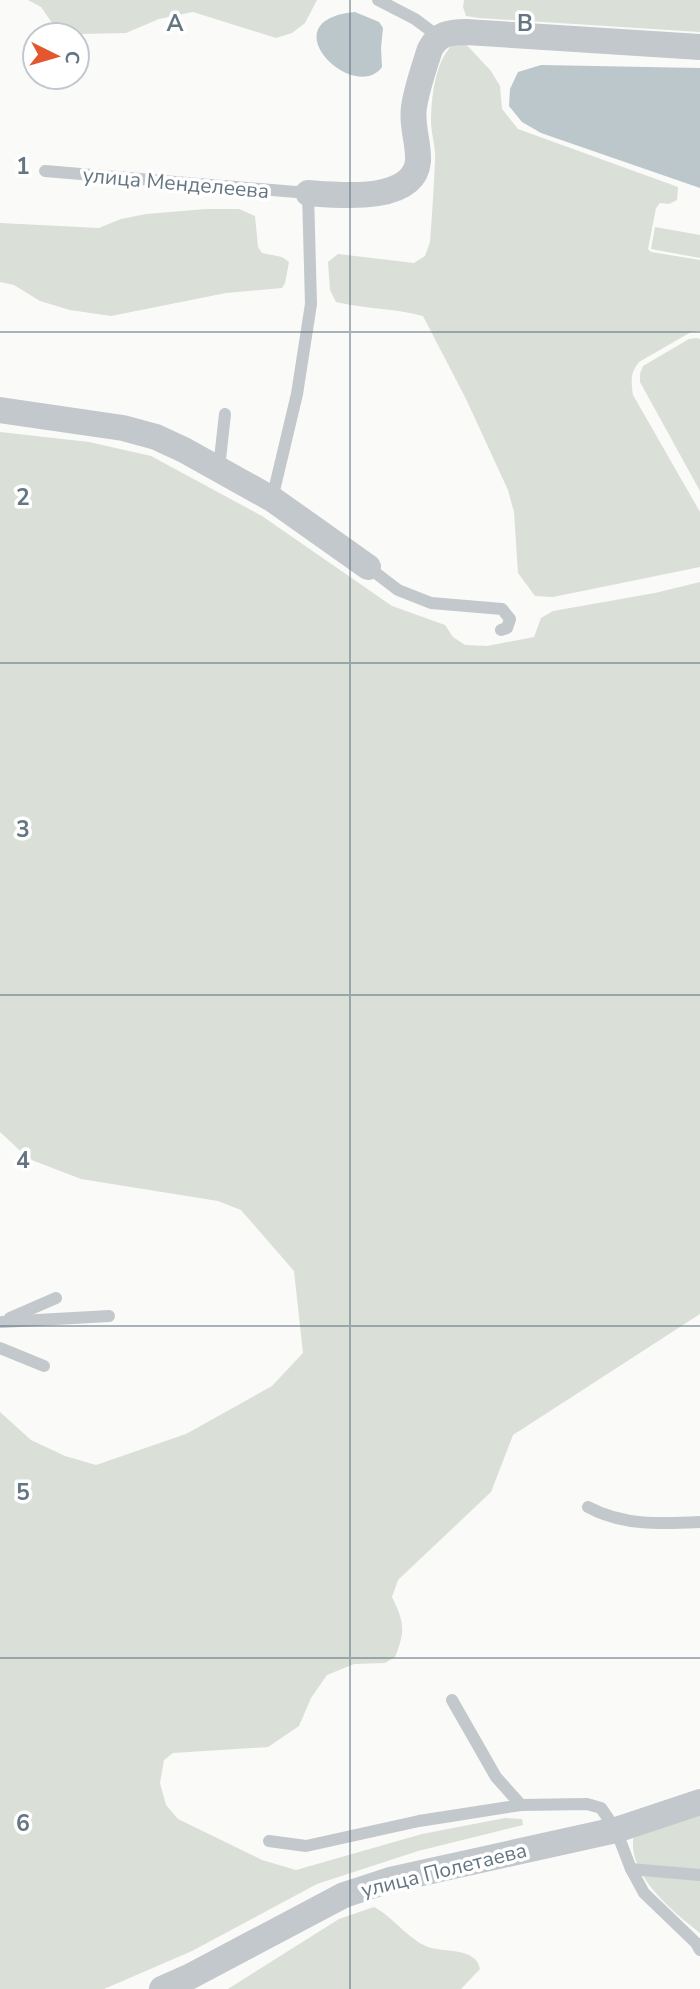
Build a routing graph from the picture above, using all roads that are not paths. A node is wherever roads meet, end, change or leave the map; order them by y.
1 (378, 0) edge
2 (439, 37) junction
3 (700, 47) edge
4 (45, 171) dead end
5 (308, 194) junction
6 (0, 410) edge
7 (225, 414) dead end
8 (219, 468) junction
9 (272, 499) junction
10 (368, 567) joint
11 (500, 630) dead end
12 (56, 1298) dead end
13 (109, 1316) dead end
14 (1, 1322) edge
15 (0, 1348) edge
16 (44, 1366) dead end
17 (588, 1507) dead end
18 (700, 1522) edge
19 (452, 1700) dead end
20 (700, 1802) edge
21 (522, 1805) junction
22 (616, 1830) junction
23 (269, 1840) dead end
24 (631, 1869) junction
25 (700, 1875) edge
26 (700, 1950) edge
27 (162, 1989) edge

1 - 2 lane
2 - 3 street
2 - 5 street
4 - 5 lane, улица Менделеева
5 - 9 lane
6 - 8 street
7 - 8 lane
8 - 9 street
9 - 10 street
10 - 11 lane
12 - 14 lane
13 - 14 lane
15 - 16 lane
17 - 18 lane
19 - 21 lane
20 - 22 street, улица Полетаева
21 - 22 lane
21 - 23 lane
22 - 24 lane
22 - 27 street, улица Полетаева
24 - 25 lane
24 - 26 lane

